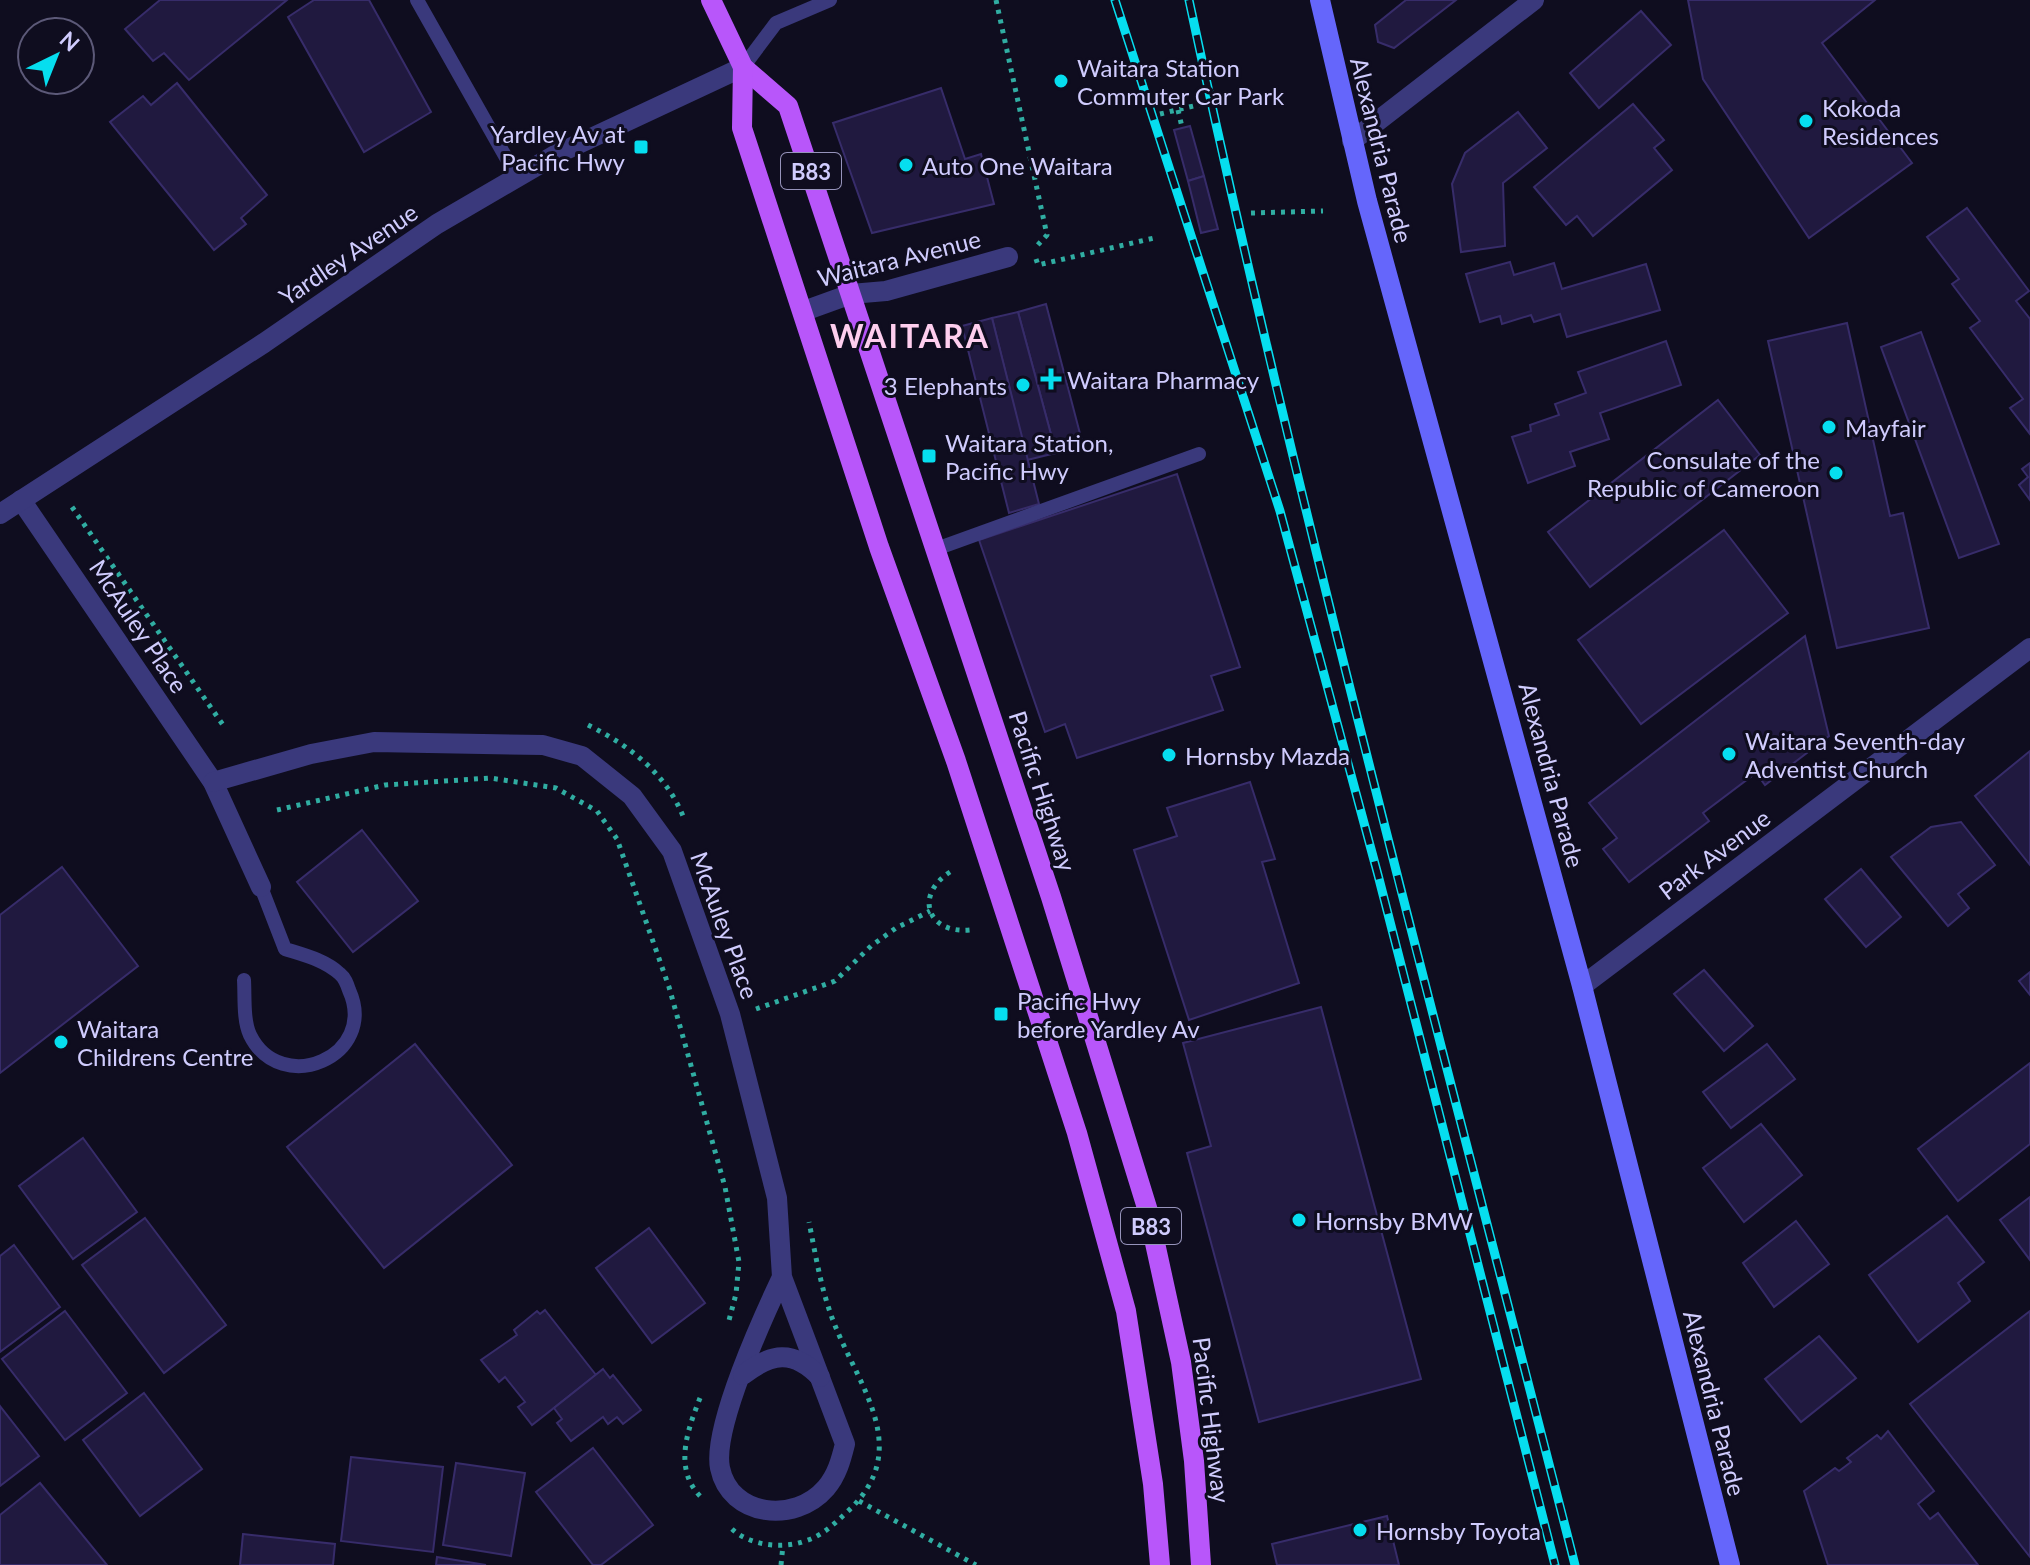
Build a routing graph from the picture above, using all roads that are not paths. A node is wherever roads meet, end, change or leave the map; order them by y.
1 (417, 0) edge
2 (711, 0) edge
3 (830, 0) edge
4 (1320, 0) edge
5 (1534, 0) edge
6 (743, 67) junction
7 (1352, 141) junction
8 (517, 177) junction
9 (1008, 257) dead end
10 (851, 294) junction
11 (804, 311) junction
12 (1199, 454) dead end
13 (21, 500) junction
14 (0, 514) edge
15 (936, 549) junction
16 (2030, 648) edge
17 (213, 782) junction
18 (261, 887) joint
19 (244, 980) dead end
20 (1582, 986) junction
21 (782, 1277) junction
22 (743, 1375) junction
23 (823, 1380) junction
24 (1160, 1565) edge
25 (1201, 1565) edge
26 (1730, 1565) edge

1 - 8 lane
2 - 6 main road, Pacific Highway / B83
3 - 6 lane
4 - 7 street, Alexandria Parade
5 - 7 street
6 - 8 street, Yardley Avenue
6 - 10 main road, Pacific Highway / B83
6 - 11 main road, Pacific Highway / B83
7 - 20 street, Alexandria Parade
8 - 13 street, Yardley Avenue
9 - 10 street, Waitara Avenue
10 - 11 street, Waitara Avenue
10 - 15 main road, Pacific Highway / B83
11 - 24 main road, Pacific Highway / B83
12 - 15 lane
13 - 14 street, Yardley Avenue
13 - 17 street, McAuley Place
15 - 25 main road, Pacific Highway / B83
16 - 20 street, Park Avenue
17 - 18 street, McAuley Place
17 - 21 street, McAuley Place
18 - 19 lane, McAuley Place
20 - 26 street, Alexandria Parade
21 - 22 street, McAuley Place
21 - 23 street, McAuley Place
22 - 23 street
22 - 23 street, McAuley Place

